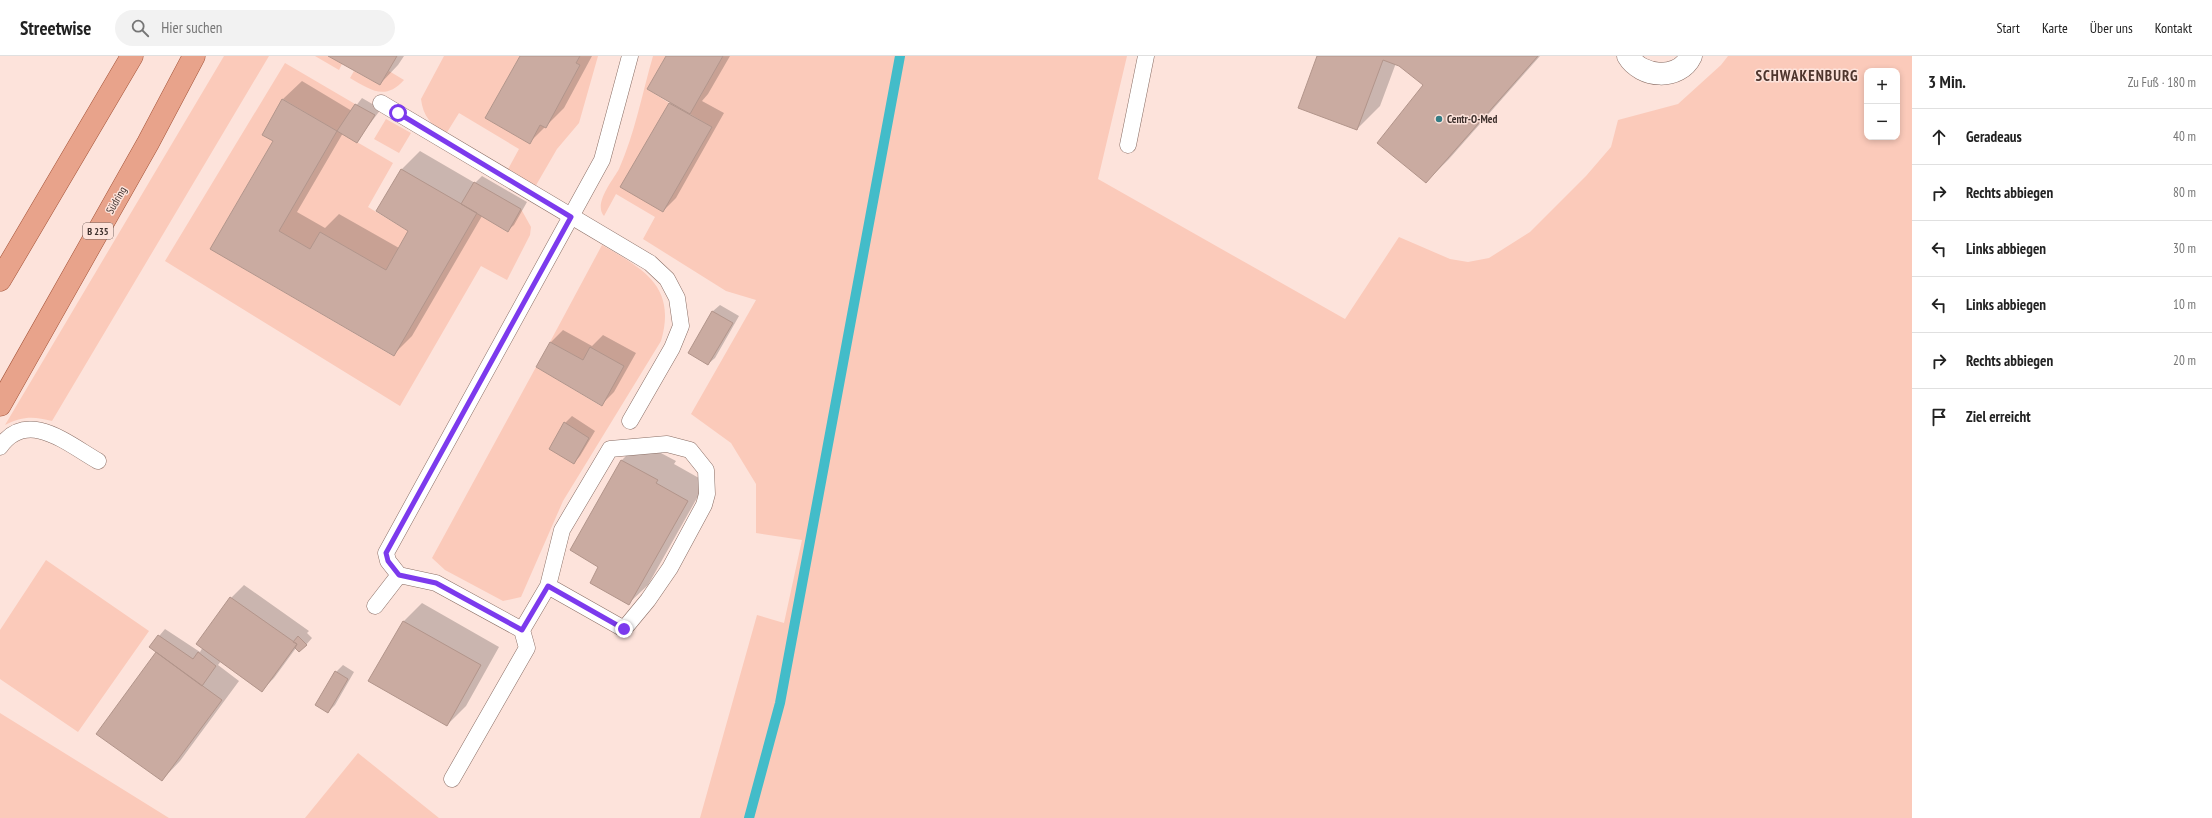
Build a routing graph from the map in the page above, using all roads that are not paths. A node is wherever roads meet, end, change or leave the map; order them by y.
1 (132, 56) edge
2 (194, 56) edge
3 (630, 56) edge
4 (1146, 56) edge
5 (1628, 56) edge
6 (1691, 56) edge
7 (381, 103) dead end
8 (1128, 145) dead end
9 (571, 217) junction
10 (0, 280) edge
11 (0, 405) edge
12 (630, 421) dead end
13 (0, 447) edge
14 (98, 461) dead end
15 (399, 575) junction
16 (548, 586) junction
17 (375, 606) dead end
18 (522, 630) junction
19 (452, 779) dead end

1 - 10 main road
2 - 11 main road, Südring / B 235
3 - 9 lane
4 - 8 lane
5 - 6 street
7 - 9 lane
9 - 12 lane
9 - 15 lane
13 - 14 lane
15 - 17 lane
15 - 18 lane
16 - 16 lane
16 - 18 lane
18 - 19 lane

